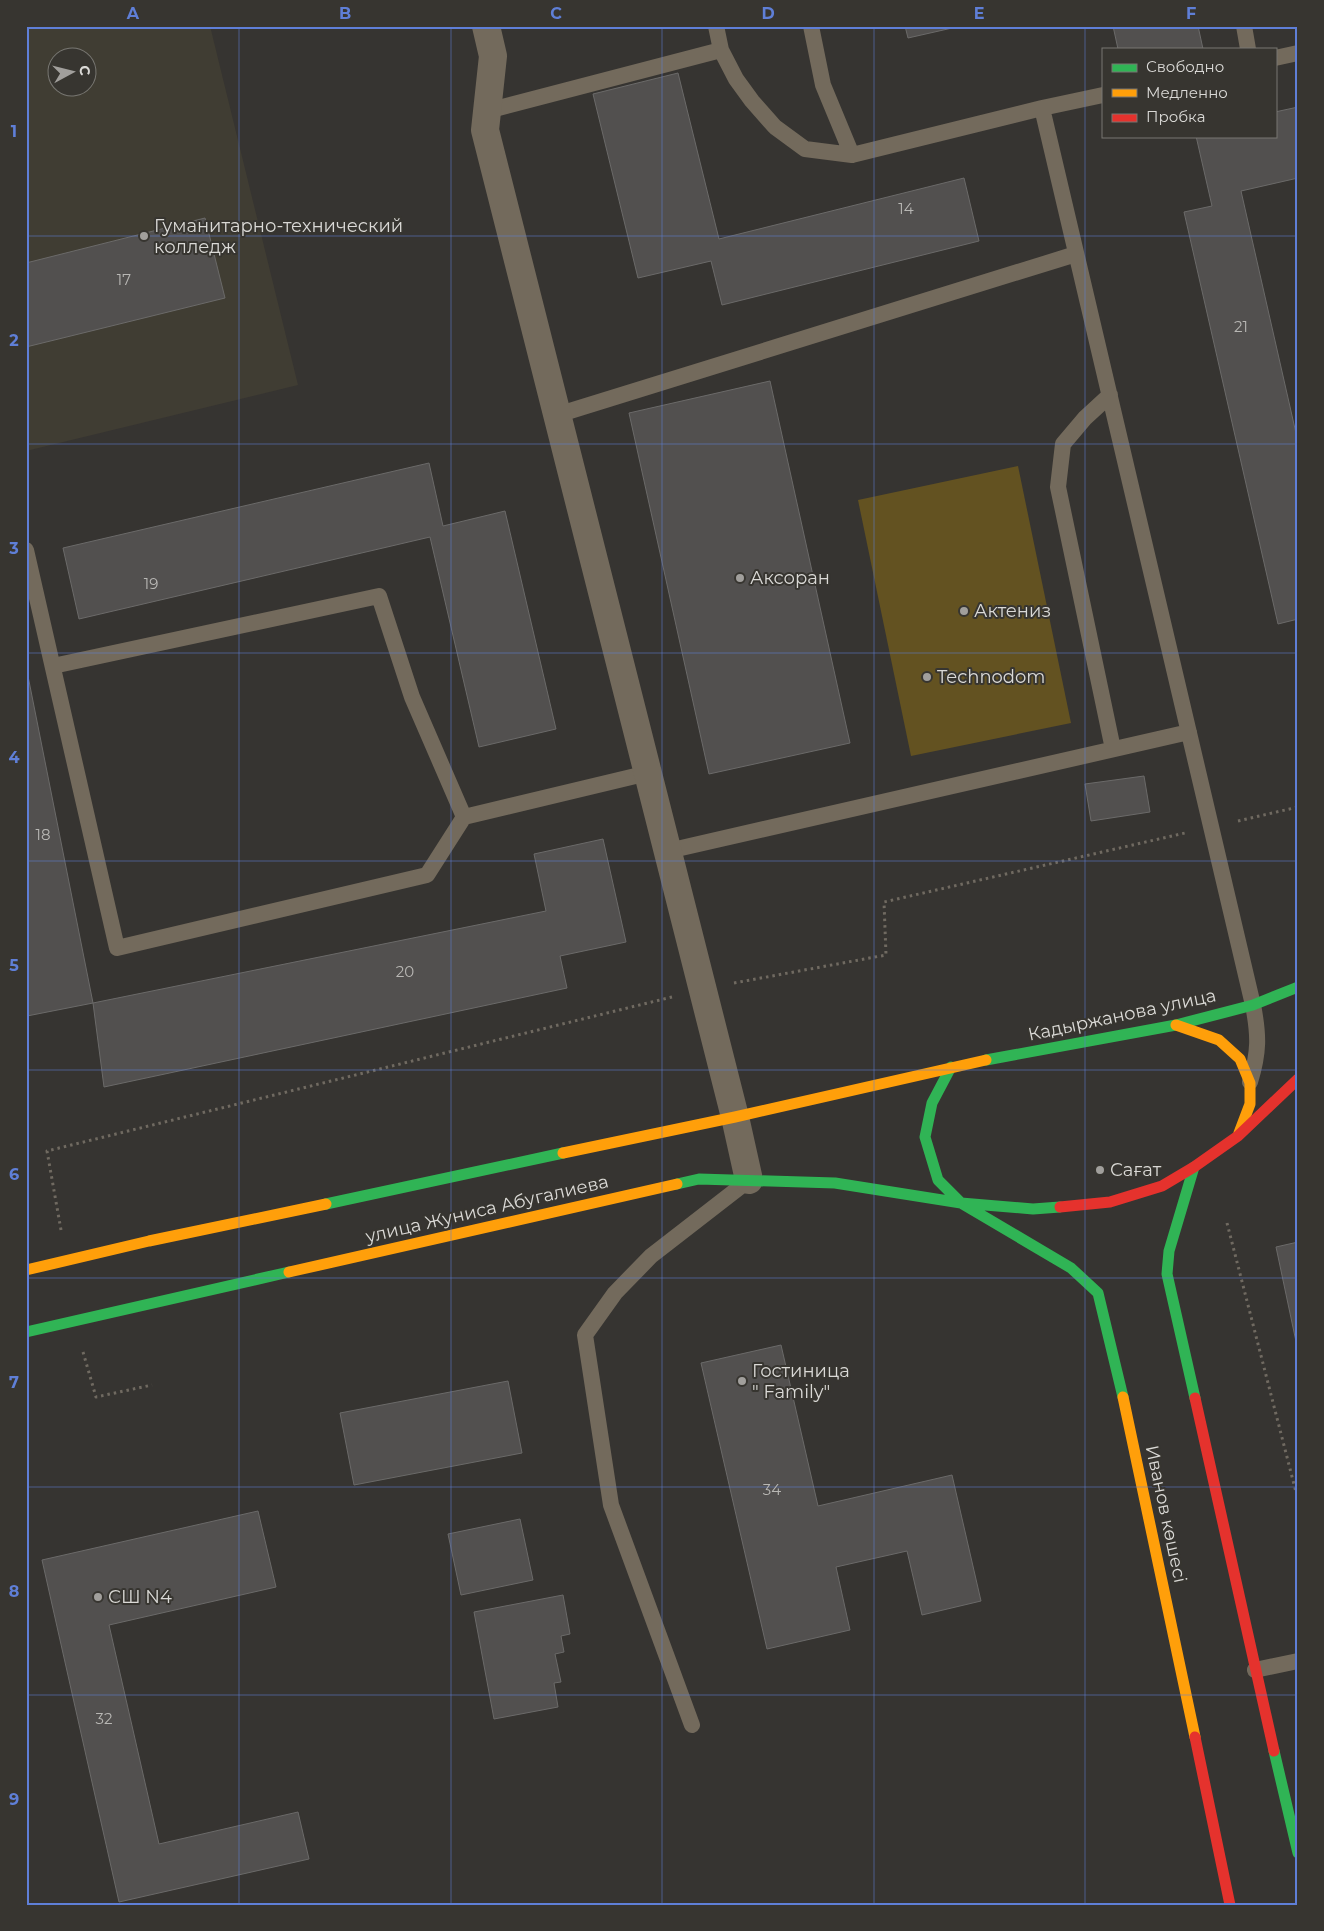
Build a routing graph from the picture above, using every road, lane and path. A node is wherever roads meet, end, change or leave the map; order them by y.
1 (486, 26) edge
2 (716, 26) edge
3 (811, 26) edge
4 (1244, 26) edge
5 (1248, 48) edge
6 (721, 50) junction
7 (1298, 53) edge
8 (1276, 58) edge
9 (1102, 95) edge
10 (1042, 108) junction
11 (487, 111) junction
12 (852, 155) junction
13 (1076, 254) junction
14 (1110, 395) junction
15 (557, 415) junction
16 (26, 550) edge
17 (53, 666) junction
18 (1189, 732) junction
19 (1113, 749) junction
20 (648, 773) junction
21 (1298, 807) edge
22 (464, 817) junction
23 (1211, 828) junction
24 (668, 851) junction
25 (1298, 987) edge
26 (703, 989) junction
27 (1253, 1005) junction
28 (1176, 1025) junction
29 (950, 1067) junction
30 (1298, 1079) edge
31 (1250, 1083) junction
32 (735, 1117) junction
33 (1238, 1136) junction
34 (1194, 1167) junction
35 (749, 1180) junction
36 (961, 1203) junction
37 (1228, 1223) dead end
38 (66, 1261) junction
39 (26, 1270) edge
40 (74, 1321) junction
41 (26, 1332) edge
42 (152, 1385) dead end
43 (1298, 1500) edge
44 (1298, 1661) edge
45 (1255, 1670) junction
46 (692, 1725) dead end
47 (1298, 1853) edge
48 (1230, 1905) edge

1 - 11 street
2 - 6 lane
3 - 12 lane
4 - 5 lane
6 - 11 lane
6 - 12 lane
7 - 8 lane
9 - 10 lane
10 - 12 lane
10 - 13 lane
11 - 15 street
13 - 14 lane
13 - 15 lane
14 - 18 lane
14 - 19 lane
15 - 20 street
16 - 17 lane
17 - 22 lane
17 - 22 lane
18 - 19 lane
18 - 23 lane
19 - 24 lane
20 - 22 lane
20 - 24 street
21 - 23 path
23 - 26 path
23 - 27 lane
24 - 26 street
25 - 27 main road, Кадыржанова улица
26 - 32 street
26 - 38 path
27 - 28 main road, Кадыржанова улица
27 - 31 lane
28 - 29 main road, Кадыржанова улица
28 - 31 main road
29 - 32 main road, улица Жуниса Абугалиева
29 - 36 main road
30 - 33 main road
31 - 33 main road
32 - 35 street
32 - 38 main road, улица Жуниса Абугалиева
33 - 34 main road, улица Жуниса Абугалиева
34 - 36 main road, улица Жуниса Абугалиева
34 - 45 main road
35 - 36 main road, улица Жуниса Абугалиева
35 - 40 main road, улица Жуниса Абугалиева
35 - 46 lane
36 - 48 main road, Иванов көшесі
37 - 43 path
38 - 39 main road, улица Жуниса Абугалиева
40 - 41 main road, улица Жуниса Абугалиева
40 - 42 path
44 - 45 lane
45 - 47 main road

